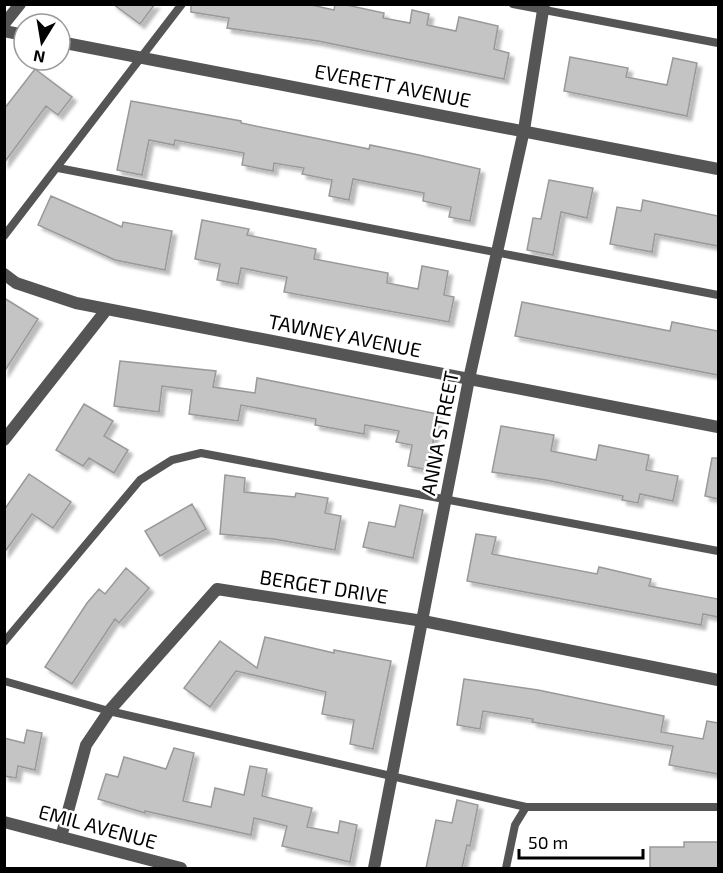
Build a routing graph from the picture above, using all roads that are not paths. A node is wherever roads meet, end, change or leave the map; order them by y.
1 (20, 4) edge
2 (182, 4) edge
3 (513, 4) edge
4 (544, 8) edge
5 (4, 24) edge
6 (718, 43) edge
7 (72, 44) edge
8 (142, 57) junction
9 (524, 130) junction
10 (58, 168) junction
11 (718, 169) edge
12 (4, 236) edge
13 (497, 252) junction
14 (4, 274) edge
15 (718, 296) edge
16 (107, 309) junction
17 (469, 379) junction
18 (718, 427) edge
19 (4, 440) edge
20 (446, 500) junction
21 (718, 551) edge
22 (423, 621) junction
23 (4, 642) edge
24 (718, 680) edge
25 (4, 681) edge
26 (108, 711) junction
27 (393, 778) junction
28 (526, 807) junction
29 (718, 807) edge
30 (4, 822) edge
31 (61, 837) junction
32 (182, 868) edge
33 (374, 868) edge
34 (506, 868) edge

1 - 5 street
2 - 8 lane
3 - 4 lane
4 - 6 lane
4 - 9 street, ANNA STREET
7 - 8 street, EVERETT AVENUE
8 - 9 street, EVERETT AVENUE
8 - 10 lane
9 - 11 street, EVERETT AVENUE
9 - 13 street, ANNA STREET
10 - 12 lane
10 - 13 lane
13 - 15 lane
13 - 17 street, ANNA STREET
14 - 16 street, TAWNEY AVENUE
16 - 17 street, TAWNEY AVENUE
16 - 19 street
17 - 18 street, TAWNEY AVENUE
17 - 20 street, ANNA STREET
20 - 21 lane
20 - 22 street, ANNA STREET
20 - 23 lane
22 - 24 street, BERGET DRIVE
22 - 26 street, BERGET DRIVE
22 - 27 street, ANNA STREET
25 - 26 lane
26 - 27 lane
26 - 31 street, BERGET DRIVE
27 - 28 lane
27 - 33 street, ANNA STREET
28 - 29 lane
28 - 34 lane
30 - 31 street, EMIL AVENUE
31 - 32 street, EMIL AVENUE

